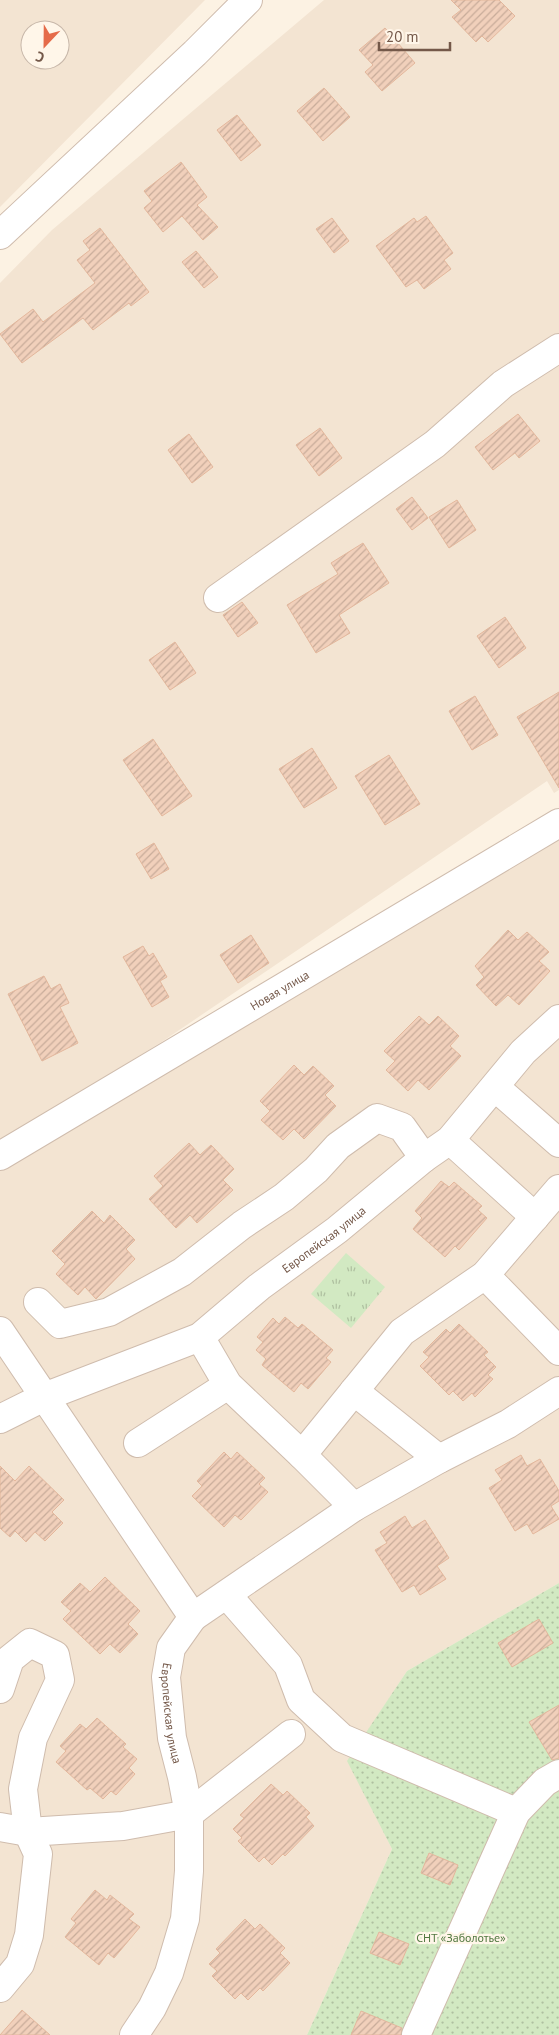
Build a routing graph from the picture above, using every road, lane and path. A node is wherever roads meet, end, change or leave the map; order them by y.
1 (248, 0) edge
2 (0, 235) edge
3 (559, 348) edge
4 (218, 598) dead end
5 (559, 823) edge
6 (559, 1019) edge
7 (495, 1086) junction
8 (450, 1140) junction
9 (559, 1143) edge
10 (0, 1156) edge
11 (424, 1158) junction
12 (559, 1189) edge
13 (535, 1217) junction
14 (485, 1275) junction
15 (38, 1302) dead end
16 (0, 1331) edge
17 (200, 1337) junction
18 (559, 1351) edge
19 (228, 1385) junction
20 (354, 1391) junction
21 (559, 1391) edge
22 (44, 1397) junction
23 (0, 1419) edge
24 (138, 1443) dead end
25 (302, 1455) junction
26 (439, 1458) junction
27 (354, 1507) junction
28 (227, 1595) junction
29 (193, 1617) junction
30 (0, 1689) edge
31 (291, 1734) dead end
32 (559, 1774) edge
33 (516, 1812) junction
34 (188, 1814) junction
35 (0, 1827) edge
36 (28, 1832) junction
37 (0, 1988) edge
38 (134, 2035) edge
39 (416, 2035) edge

1 - 2 street
3 - 4 street
5 - 10 street, Новая улица
6 - 7 street, Европейская улица
7 - 8 street, Европейская улица
7 - 9 street
8 - 11 street, Европейская улица
8 - 13 street
11 - 15 street
11 - 17 street, Европейская улица
12 - 13 street
13 - 14 street
14 - 18 street
14 - 20 street
16 - 22 street
17 - 19 street
17 - 22 street, Европейская улица
19 - 24 street
19 - 25 street
20 - 25 street
20 - 26 street
21 - 26 street, Европейская улица
22 - 23 street, Европейская улица
22 - 29 street
25 - 27 street
26 - 27 street, Европейская улица
27 - 28 street, Европейская улица
28 - 29 street, Европейская улица
28 - 33 street
29 - 34 street, Европейская улица
30 - 36 street
31 - 34 street
32 - 33 street
33 - 39 street
34 - 36 street
34 - 38 street, Европейская улица
35 - 36 street
36 - 37 street

